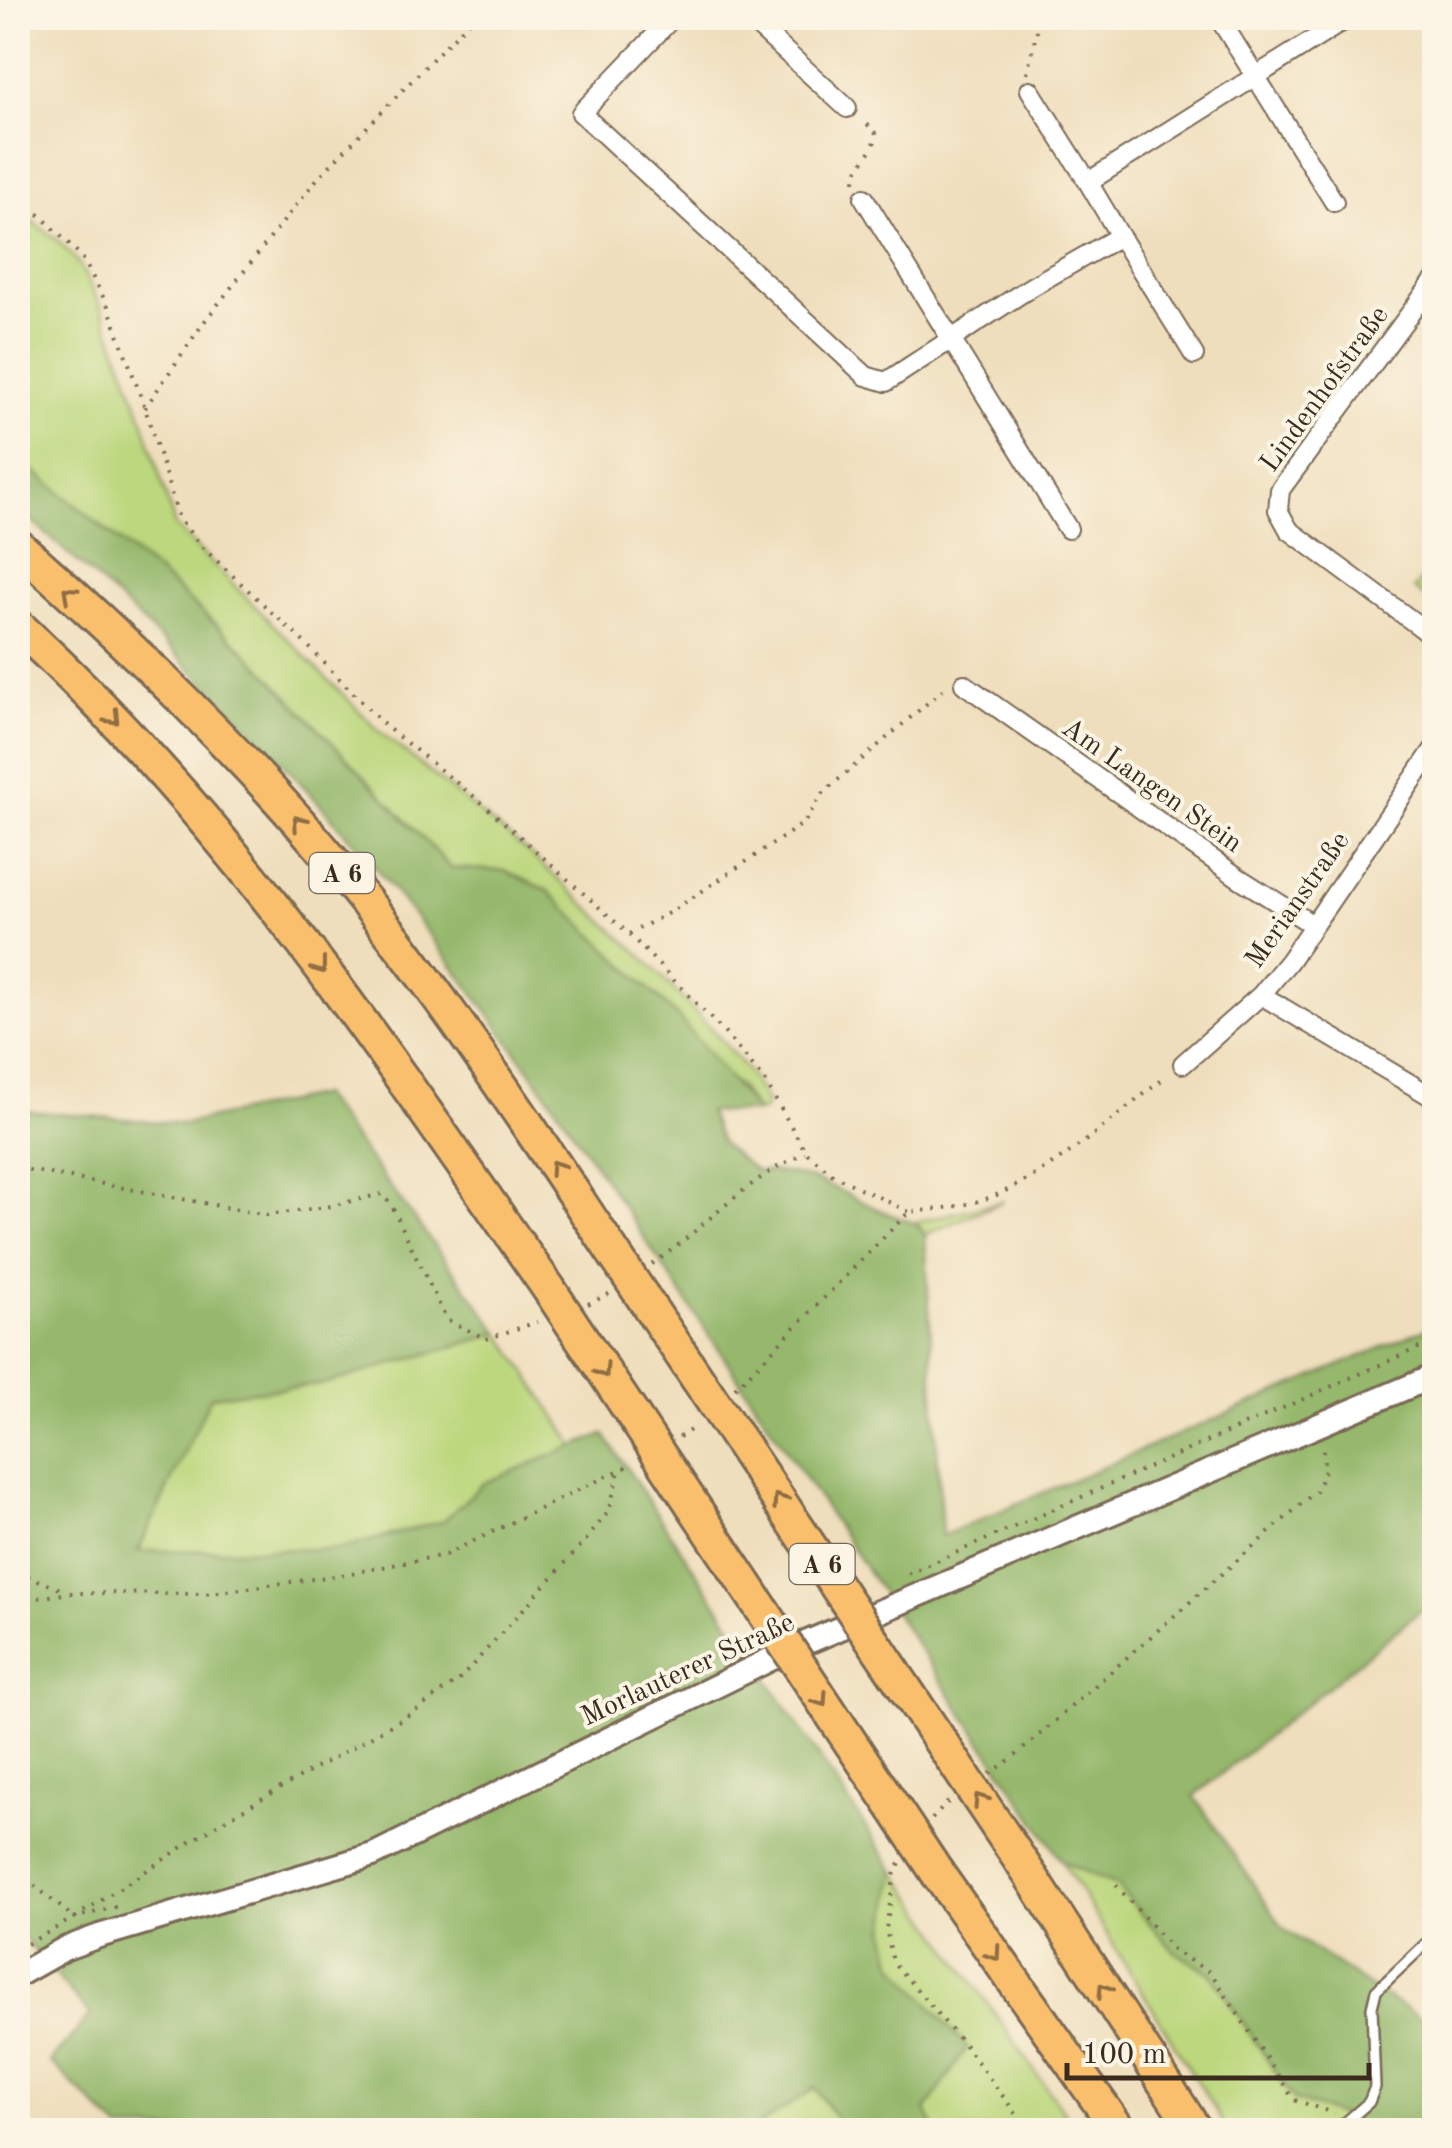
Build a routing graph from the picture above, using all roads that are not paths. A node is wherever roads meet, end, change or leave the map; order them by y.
1 (672, 18) edge
2 (749, 18) edge
3 (1219, 18) edge
4 (1348, 18) edge
5 (1256, 76) junction
6 (1030, 90) road end
7 (847, 108) road end
8 (1088, 182) junction
9 (864, 198) road end
10 (1334, 202) dead end
11 (1120, 236) junction
12 (1434, 282) edge
13 (952, 339) junction
14 (1194, 355) dead end
15 (1068, 529) dead end
16 (18, 546) edge
17 (18, 626) edge
18 (1434, 637) edge
19 (964, 684) road end
20 (1434, 750) edge
21 (1418, 774) junction
22 (1434, 786) edge
23 (1314, 926) junction
24 (1261, 995) junction
25 (1183, 1064) road end
26 (1434, 1098) edge
27 (1434, 1376) edge
28 (1434, 1936) edge
29 (18, 1976) edge
30 (1119, 2130) edge
31 (1195, 2130) edge
32 (1337, 2130) edge

1 - 13 street
2 - 7 street
3 - 5 street
4 - 5 street
5 - 8 street
5 - 10 street
6 - 8 street
8 - 11 street
9 - 13 street
11 - 13 street
11 - 14 street
12 - 18 street, Lindenhofstraße
13 - 15 street
31 -> 16 highway, A 6, bridge
17 -> 30 highway, A 6, bridge
19 - 23 street, Am Langen Stein
20 - 21 street, Merianstraße
21 - 22 street
21 - 23 street, Merianstraße
23 - 24 street, Merianstraße
24 - 25 street, Merianstraße
24 - 26 street
27 - 29 street, Morlauterer Straße
28 - 32 lane

